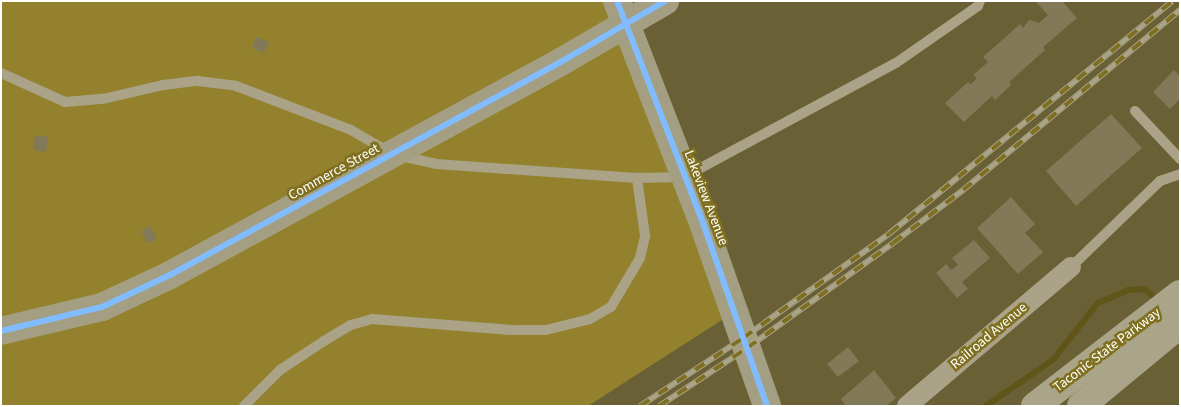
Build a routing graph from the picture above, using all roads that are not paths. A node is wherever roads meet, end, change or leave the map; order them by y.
1 (665, 1) edge
2 (980, 1) edge
3 (621, 13) edge
4 (1, 73) edge
5 (1135, 111) dead end
6 (392, 154) junction
7 (1180, 159) edge
8 (1180, 174) edge
9 (684, 176) junction
10 (638, 178) junction
11 (1071, 267) joint
12 (1180, 294) edge
13 (1180, 324) edge
14 (1, 331) edge
15 (244, 406) edge
16 (767, 406) edge
17 (907, 406) edge
18 (1035, 406) edge
19 (1080, 406) edge

1 - 3 street, Commerce Street
2 - 9 lane
3 - 6 street, Commerce Street
3 - 9 street, Lakeview Avenue
4 - 6 lane
5 - 7 lane
6 - 10 lane
6 - 14 street, Commerce Street
8 - 11 lane
9 - 10 lane
9 - 16 street, Lakeview Avenue
10 - 15 lane
11 - 17 street, Railroad Avenue
12 - 18 highway, Taconic State Parkway
13 - 19 highway, Taconic State Parkway

